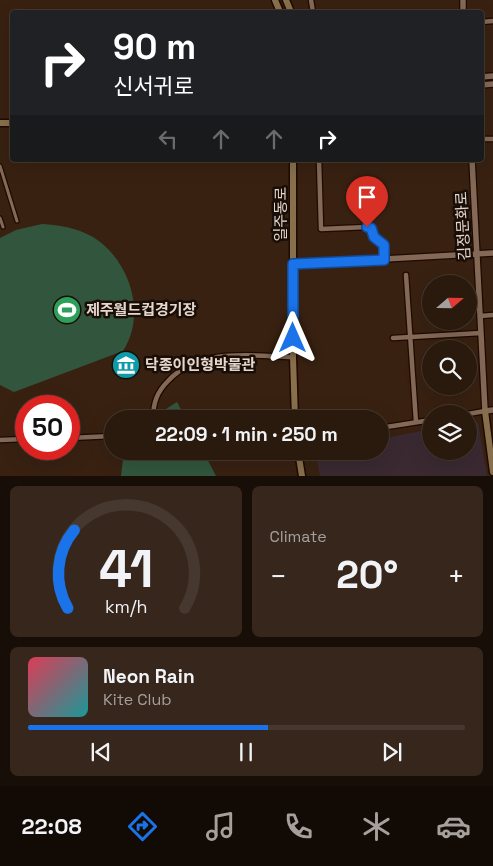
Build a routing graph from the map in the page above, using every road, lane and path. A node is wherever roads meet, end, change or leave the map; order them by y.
1 (293, 162) edge
2 (320, 162) edge
3 (472, 162) edge
4 (0, 166) edge
5 (0, 218) edge
6 (17, 220) dead end
7 (3, 226) dead end
8 (493, 253) edge
9 (476, 254) junction
10 (384, 260) junction
11 (293, 264) junction
12 (406, 275) dead end
13 (493, 315) edge
14 (480, 316) junction
15 (481, 333) junction
16 (410, 337) junction
17 (393, 338) dead end
18 (293, 357) junction
19 (154, 410) edge
20 (296, 410) edge
21 (493, 410) edge
22 (485, 411) junction
23 (477, 412) edge
24 (422, 421) edge
25 (416, 422) junction
26 (389, 426) edge
27 (104, 436) edge
28 (80, 437) edge
29 (15, 439) edge
30 (0, 440) edge
31 (299, 460) edge
32 (493, 472) edge
33 (302, 476) edge

1 - 11 main road, 일주동로
2 - 10 street
3 - 9 street, 김정문화로
4 - 6 street
5 - 7 street
8 - 9 street
9 - 10 street
9 - 14 street, 김정문화로
10 - 11 street
11 - 18 main road, 일주동로
12 - 16 street
13 - 14 street
14 - 15 street, 김정문화로
15 - 16 street
15 - 22 street, 김정문화로
16 - 17 street
16 - 25 street
18 - 19 street
18 - 20 main road, 일주동로
21 - 22 street
22 - 23 street
22 - 32 main road
24 - 25 street
25 - 26 street
27 - 28 street
29 - 30 street
31 - 33 main road

